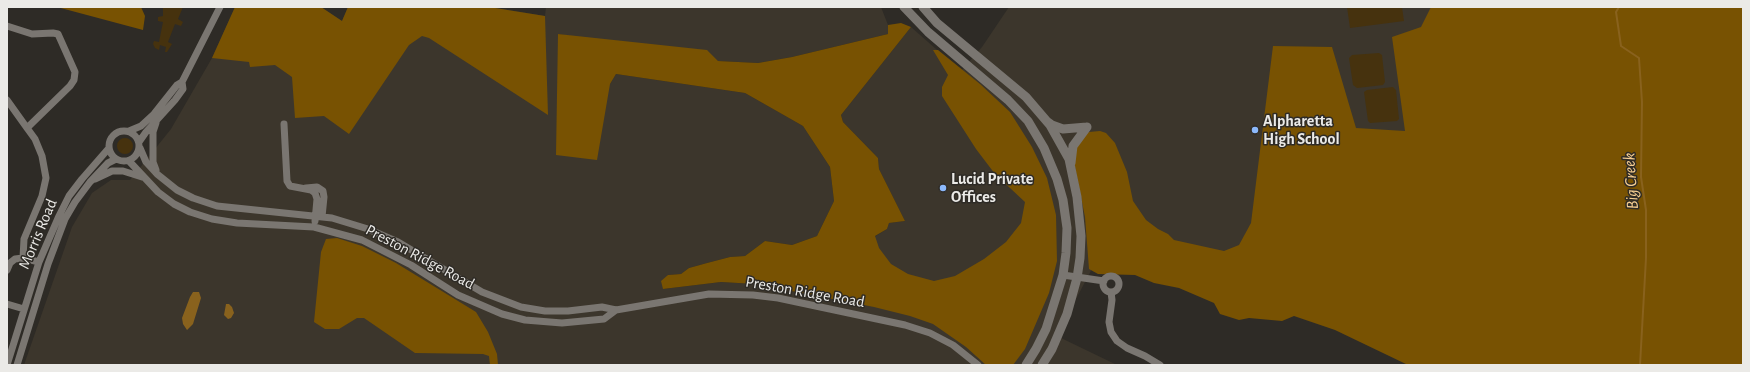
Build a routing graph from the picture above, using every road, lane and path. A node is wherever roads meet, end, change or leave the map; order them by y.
1 (220, 7) edge
2 (904, 7) edge
3 (923, 7) edge
4 (7, 26) edge
5 (182, 82) junction
6 (7, 100) edge
7 (1044, 118) junction
8 (157, 121) junction
9 (284, 124) dead end
10 (27, 128) junction
11 (129, 132) junction
12 (139, 145) junction
13 (109, 148) junction
14 (116, 159) junction
15 (129, 161) junction
16 (1071, 167) junction
17 (157, 174) junction
18 (144, 178) junction
19 (90, 182) junction
20 (319, 217) junction
21 (314, 227) junction
22 (23, 258) junction
23 (39, 262) junction
24 (7, 270) edge
25 (1063, 275) junction
26 (1077, 278) junction
27 (1104, 281) junction
28 (1111, 292) junction
29 (7, 304) edge
30 (24, 309) junction
31 (616, 310) junction
32 (7, 365) edge
33 (17, 365) edge
34 (978, 365) edge
35 (1026, 365) edge
36 (1042, 365) edge
37 (1160, 365) edge

1 - 5 street
2 - 25 street
3 - 7 street
4 - 10 street
5 - 8 street
5 - 11 street
6 - 10 street
7 - 16 street
7 - 16 street
8 - 12 street
8 - 17 street
9 - 20 street
10 - 22 street
11 - 12 street
11 - 13 street
12 - 15 street
12 - 17 street, Preston Ridge Road
13 - 14 street
13 - 23 street, Morris Road
14 - 15 street
14 - 19 street, Morris Road
15 - 18 street, Preston Ridge Road
16 - 26 street
17 - 20 street, Preston Ridge Road
18 - 19 street
18 - 21 street, Preston Ridge Road
19 - 33 street, Morris Road
20 - 21 street
20 - 31 street, Preston Ridge Road
21 - 31 street, Preston Ridge Road
22 - 23 street
22 - 24 street
23 - 30 street, Morris Road
25 - 26 street
25 - 35 street
26 - 27 street
26 - 36 street
27 - 28 street
27 - 28 street
28 - 37 street
29 - 30 street
30 - 32 street, Morris Road
31 - 34 street, Preston Ridge Road

